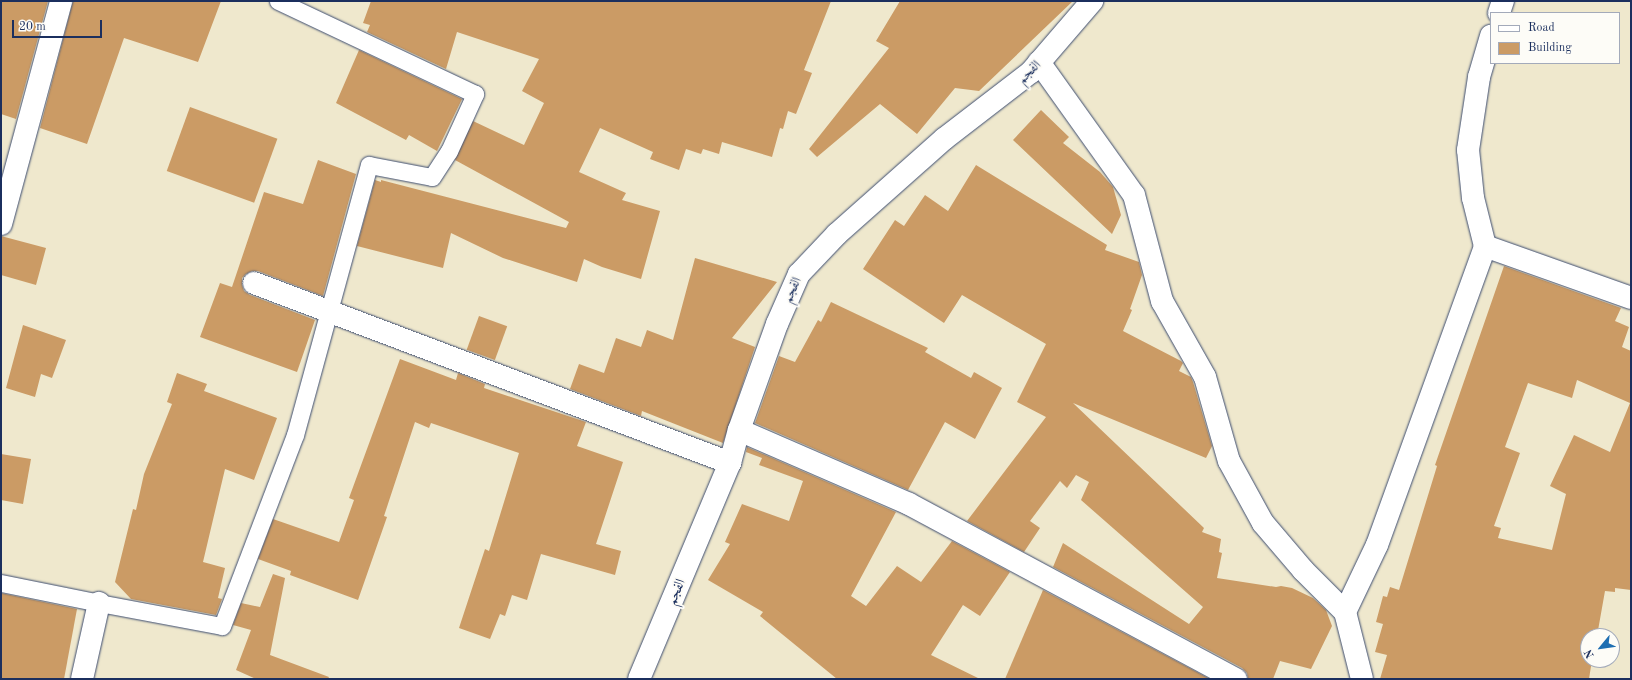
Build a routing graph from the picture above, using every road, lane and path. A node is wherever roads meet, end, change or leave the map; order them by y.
1 (61, 1) edge
2 (278, 1) edge
3 (1092, 1) edge
4 (1503, 1) edge
5 (1499, 12) edge
6 (1490, 39) edge
7 (1039, 62) junction
8 (1, 224) edge
9 (1485, 246) junction
10 (254, 283) dead end
11 (1631, 298) edge
12 (328, 312) junction
13 (739, 430) junction
14 (730, 463) junction
15 (1, 583) edge
16 (99, 603) junction
17 (1345, 612) junction
18 (82, 679) edge
19 (639, 679) edge
20 (1236, 679) edge
21 (1362, 679) edge

1 - 8 street
2 - 12 lane
3 - 7 street, الفجم
4 - 5 street
6 - 9 street
7 - 13 street, الفجم
7 - 17 street
9 - 11 street
9 - 17 street
10 - 12 street
12 - 14 street
12 - 16 lane
13 - 14 street, الفجم
13 - 20 street
14 - 19 street, الفجم
15 - 16 lane
16 - 18 street
17 - 21 street

